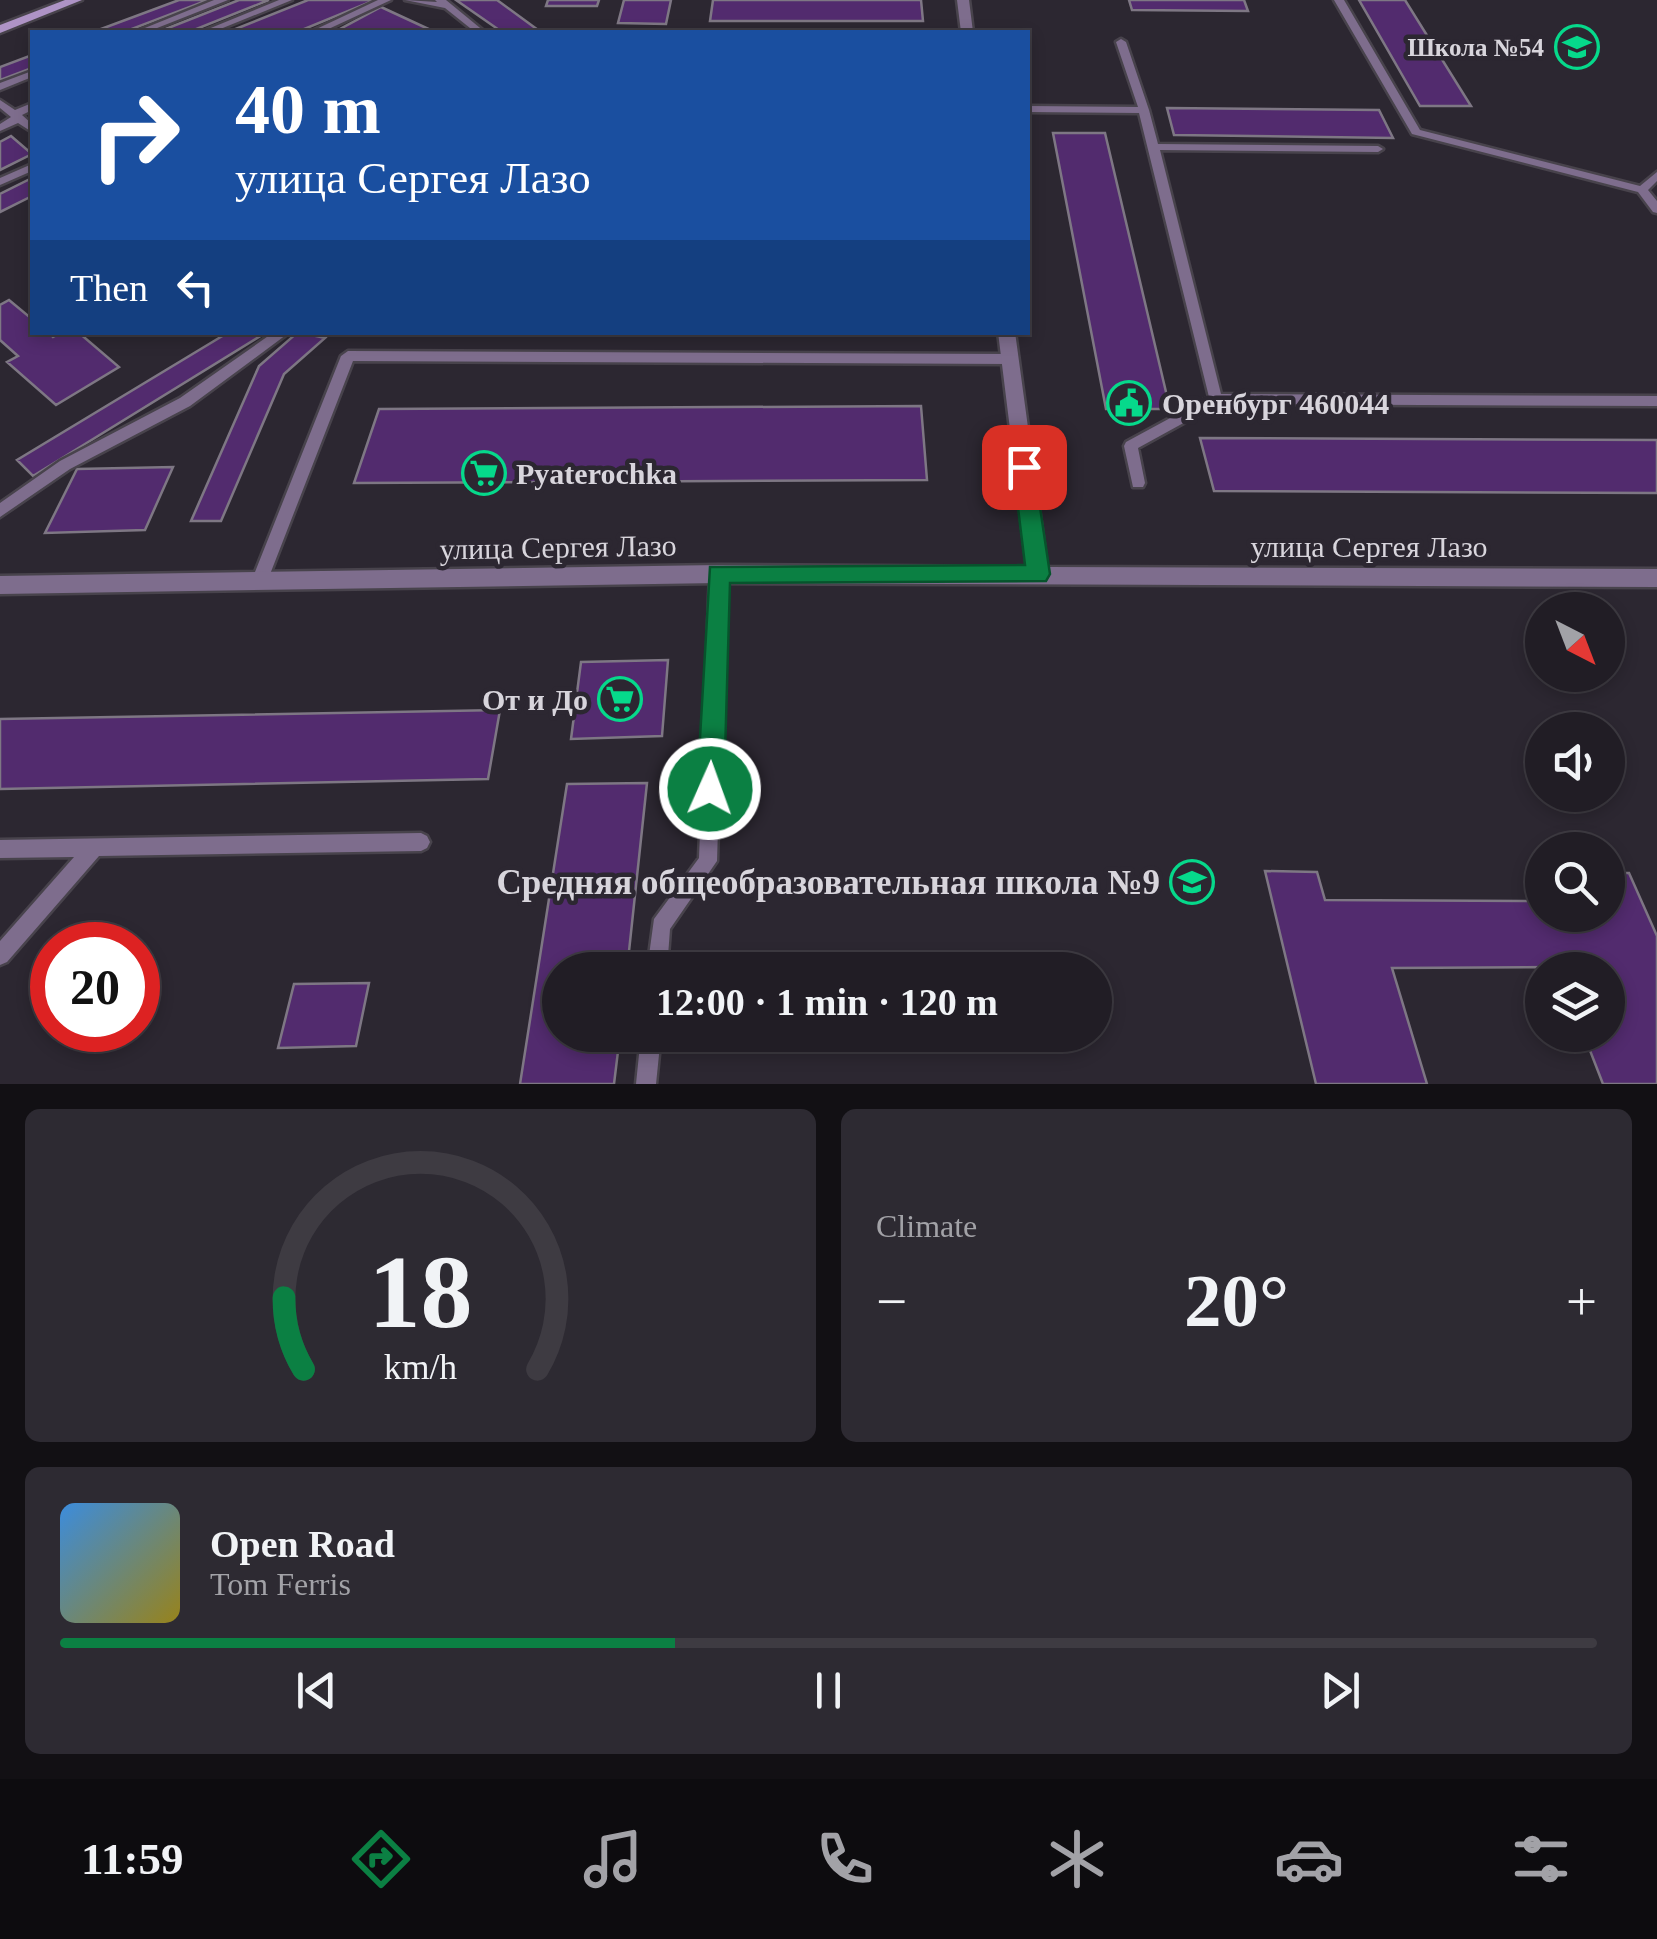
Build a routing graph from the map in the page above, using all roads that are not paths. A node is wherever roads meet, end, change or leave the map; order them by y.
1 (76, 0) edge
2 (223, 0) edge
3 (287, 0) edge
4 (386, 0) edge
5 (410, 0) edge
6 (962, 0) edge
7 (1340, 0) edge
8 (442, 3) edge
9 (0, 29) edge
10 (145, 30) edge
11 (211, 30) edge
12 (326, 30) edge
13 (477, 30) edge
14 (967, 30) edge
15 (1121, 42) dead end
16 (30, 75) edge
17 (0, 87) edge
18 (0, 103) edge
19 (30, 107) edge
20 (1030, 109) edge
21 (1144, 110) junction
22 (16, 117) junction
23 (0, 128) edge
24 (30, 128) edge
25 (1153, 147) junction
26 (1378, 149) dead end
27 (30, 168) edge
28 (1657, 175) edge
29 (0, 182) edge
30 (1642, 190) junction
31 (1657, 208) edge
32 (280, 335) edge
33 (1006, 335) edge
34 (1009, 359) junction
35 (1216, 399) junction
36 (1657, 402) edge
37 (1138, 483) dead end
38 (0, 511) edge
39 (718, 574) junction
40 (1038, 574) junction
41 (1657, 578) edge
42 (259, 582) junction
43 (0, 585) edge
44 (422, 842) dead end
45 (95, 847) junction
46 (0, 849) edge
47 (659, 952) edge
48 (0, 955) edge
49 (649, 1052) edge
50 (646, 1084) edge

1 - 9 main road
2 - 10 lane
3 - 11 lane
4 - 12 lane
5 - 8 lane
6 - 14 street
7 - 30 lane
8 - 13 lane
15 - 21 lane
16 - 17 lane
18 - 22 lane
19 - 22 lane
20 - 21 lane
21 - 25 lane
22 - 23 lane
22 - 24 lane
25 - 26 lane
25 - 35 lane
27 - 29 lane
28 - 30 lane
30 - 31 lane
32 - 38 lane
33 - 34 street
34 - 40 street
34 - 42 lane
35 - 36 lane
35 - 37 lane
39 - 40 street, улица Сергея Лазо
39 - 42 street, улица Сергея Лазо
39 - 47 lane
40 - 41 street, улица Сергея Лазо
42 - 43 street, улица Сергея Лазо
44 - 45 lane
45 - 46 lane
45 - 48 lane
49 - 50 lane

